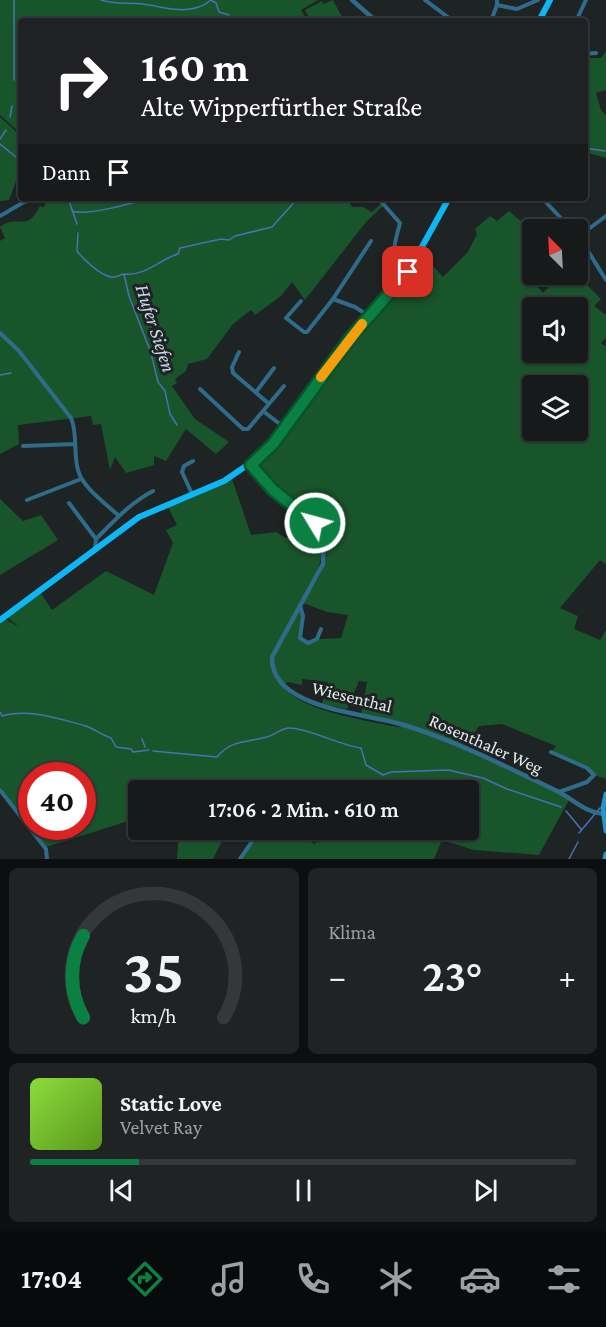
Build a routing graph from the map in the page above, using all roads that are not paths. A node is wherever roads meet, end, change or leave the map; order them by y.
1 (352, 0) edge
2 (425, 0) edge
3 (538, 0) edge
4 (550, 0) edge
5 (586, 0) edge
6 (497, 3) edge
7 (373, 18) edge
8 (449, 18) edge
9 (492, 18) edge
10 (541, 18) edge
11 (577, 18) edge
12 (596, 53) dead end
13 (588, 54) edge
14 (28, 201) edge
15 (381, 201) edge
16 (447, 201) edge
17 (546, 201) edge
18 (0, 216) edge
19 (606, 216) edge
20 (562, 219) edge
21 (588, 229) edge
22 (371, 241) dead end
23 (588, 252) edge
24 (408, 272) junction
25 (606, 280) edge
26 (333, 299) junction
27 (301, 301) dead end
28 (369, 316) junction
29 (0, 333) edge
30 (239, 352) dead end
31 (274, 368) dead end
32 (284, 386) dead end
33 (200, 389) dead end
34 (255, 392) junction
35 (268, 403) junction
36 (263, 411) junction
37 (286, 428) junction
38 (75, 444) junction
39 (23, 446) dead end
40 (193, 461) dead end
41 (251, 465) junction
42 (81, 478) junction
43 (153, 491) dead end
44 (192, 494) junction
45 (27, 500) dead end
46 (69, 503) dead end
47 (119, 516) junction
48 (96, 539) junction
49 (95, 549) junction
50 (300, 604) junction
51 (0, 620) edge
52 (321, 629) dead end
53 (401, 724) joint
54 (551, 752) dead end
55 (0, 790) edge
56 (559, 792) junction
57 (606, 794) edge
58 (602, 809) junction
59 (606, 831) edge
60 (253, 840) edge
61 (606, 854) edge
62 (47, 859) edge
63 (240, 859) edge
64 (605, 859) edge

1 - 7 street
2 - 8 street
3 - 6 street
4 - 10 main road
5 - 11 street
6 - 9 street
12 - 13 street
14 - 18 street
15 - 24 street
16 - 24 main road
17 - 20 street
19 - 21 street
22 - 26 street
23 - 25 street
24 - 28 main road
26 - 27 street
26 - 28 street
28 - 37 main road
29 - 38 street
30 - 34 street
31 - 34 street
32 - 35 street
33 - 36 street
34 - 35 street
35 - 36 street
36 - 37 street
37 - 41 main road
38 - 39 street
38 - 42 street
40 - 44 street
41 - 44 main road
41 - 50 street, Wiesenthal
42 - 45 street
42 - 47 street
43 - 47 street
44 - 49 main road
46 - 48 street
47 - 48 street
48 - 49 street
49 - 51 main road
50 - 52 street
50 - 53 street, Wiesenthal
53 - 56 street, Rosenthaler Weg
54 - 56 street, Rosenthaler Weg
55 - 62 street
56 - 58 street, Rosenthaler Weg
57 - 58 main road
58 - 59 main road
60 - 63 street
61 - 64 main road

